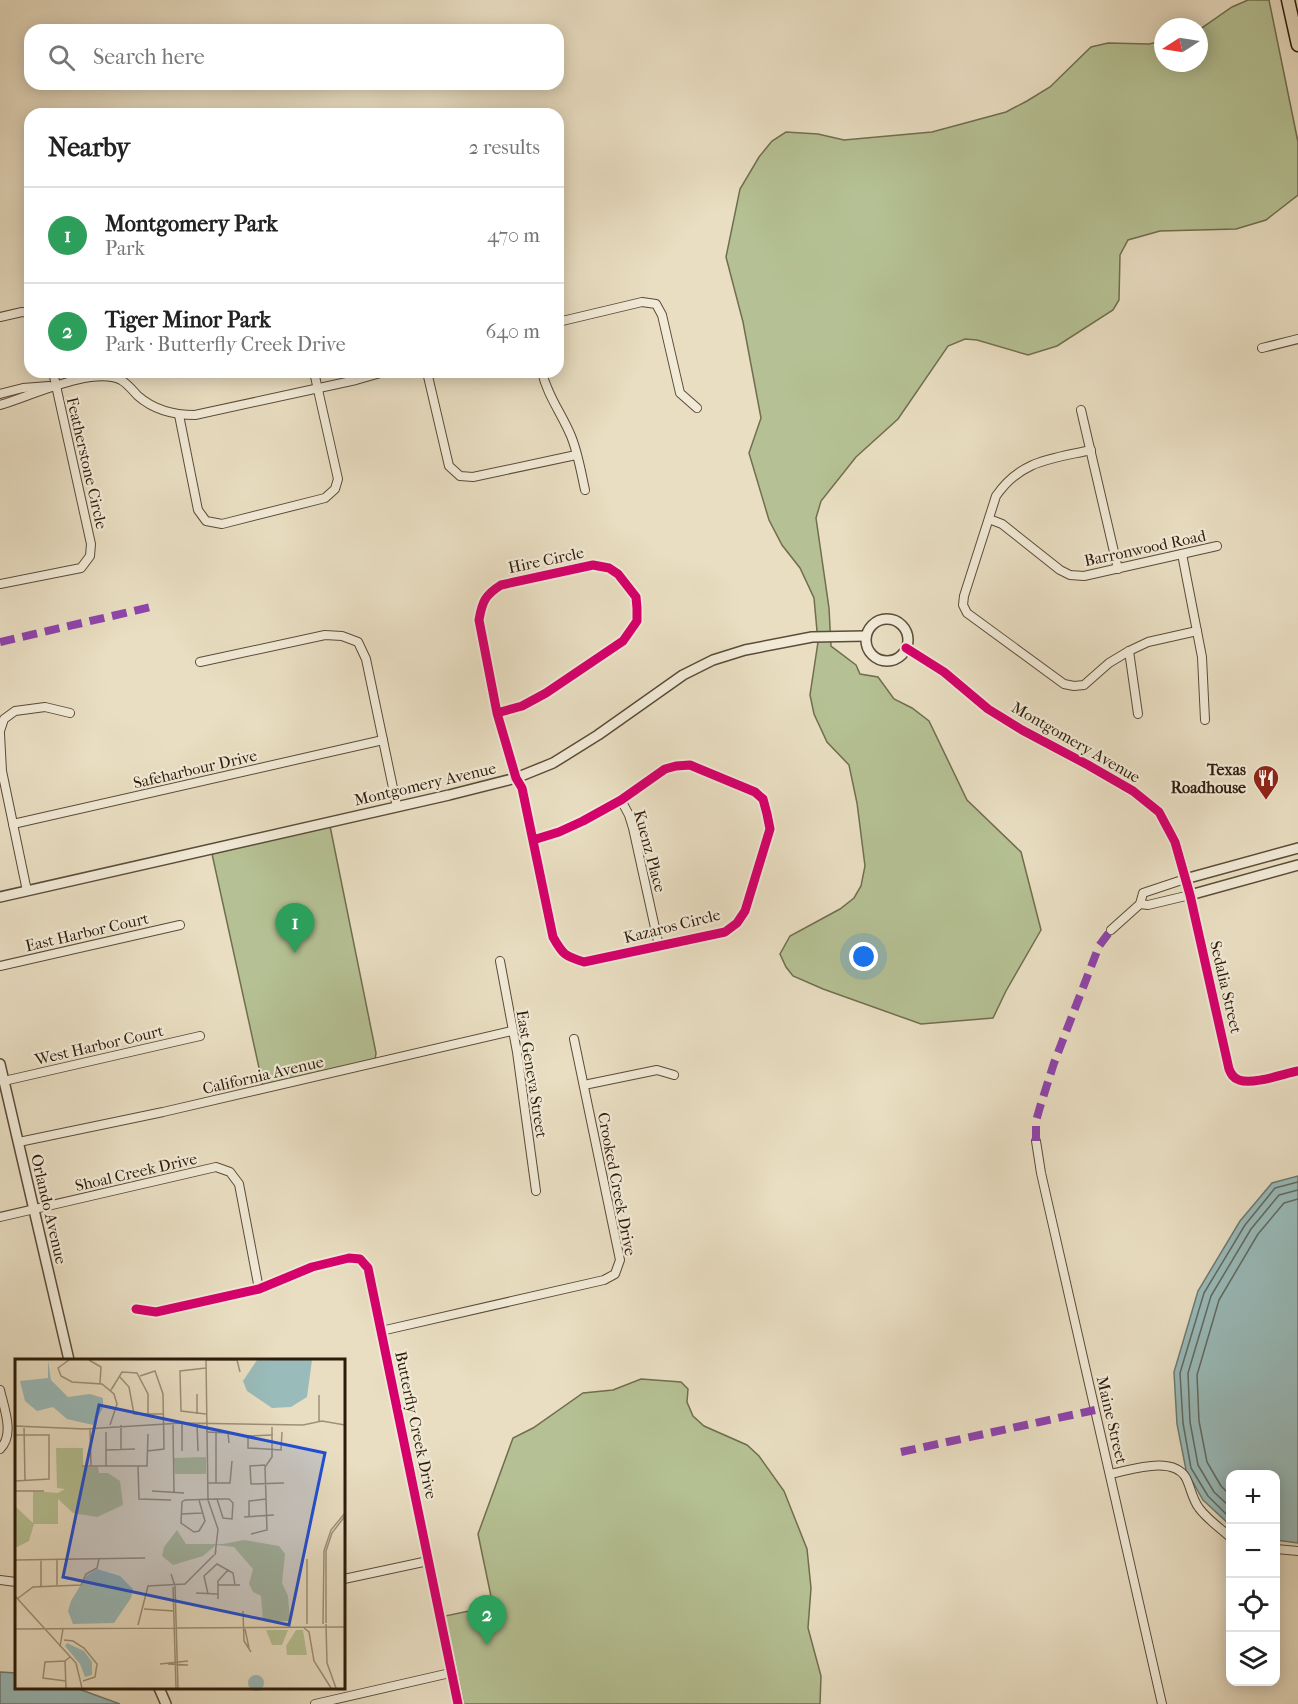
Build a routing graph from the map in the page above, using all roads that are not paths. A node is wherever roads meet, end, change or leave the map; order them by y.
1 (1288, 0) edge
2 (1298, 45) edge
3 (24, 312) edge
4 (0, 317) edge
5 (564, 321) edge
6 (1298, 339) edge
7 (1262, 348) dead end
8 (54, 378) edge
9 (84, 378) edge
10 (113, 378) edge
11 (315, 378) edge
12 (357, 378) edge
13 (428, 378) edge
14 (544, 378) edge
15 (56, 386) junction
16 (317, 387) junction
17 (0, 394) edge
18 (0, 405) edge
19 (697, 408) dead end
20 (1081, 410) dead end
21 (179, 415) junction
22 (1091, 450) junction
23 (576, 455) junction
24 (585, 490) dead end
25 (989, 519) junction
26 (1217, 546) dead end
27 (1182, 554) junction
28 (1118, 569) junction
29 (0, 584) edge
30 (1197, 631) junction
31 (866, 636) junction
32 (906, 648) junction
33 (1129, 651) junction
34 (200, 662) dead end
35 (497, 712) junction
36 (70, 713) dead end
37 (1138, 714) dead end
38 (1205, 720) dead end
39 (0, 732) edge
40 (383, 740) junction
41 (516, 778) junction
42 (621, 800) junction
43 (397, 807) junction
44 (13, 824) junction
45 (533, 840) junction
46 (1298, 848) edge
47 (1297, 865) edge
48 (1185, 879) junction
49 (27, 891) junction
50 (1190, 895) junction
51 (0, 897) edge
52 (1140, 904) junction
53 (180, 925) dead end
54 (1111, 930) dead end
55 (659, 946) junction
56 (500, 961) dead end
57 (0, 966) edge
58 (512, 1031) junction
59 (200, 1036) dead end
60 (574, 1039) dead end
61 (0, 1064) edge
62 (1298, 1071) edge
63 (674, 1075) dead end
64 (4, 1081) junction
65 (584, 1085) junction
66 (1036, 1141) dead end
67 (18, 1142) junction
68 (536, 1191) dead end
69 (34, 1210) junction
70 (0, 1217) edge
71 (259, 1289) junction
72 (136, 1309) dead end
73 (381, 1332) junction
74 (69, 1359) edge
75 (0, 1390) edge
76 (0, 1449) edge
77 (1110, 1474) junction
78 (1226, 1533) edge
79 (1280, 1549) edge
80 (1298, 1551) edge
81 (428, 1561) junction
82 (345, 1579) edge
83 (0, 1580) edge
84 (15, 1582) edge
85 (450, 1673) junction
86 (159, 1689) edge
87 (166, 1704) edge
88 (315, 1704) edge
89 (458, 1704) edge
90 (1162, 1704) edge

1 - 2 highway
3 - 4 street
5 - 19 street
6 - 7 street
8 - 15 street
9 - 15 street
10 - 21 street
11 - 16 street
12 - 16 street
13 - 23 street
14 - 23 street
15 - 17 street
15 - 18 street
15 - 29 street, Featherstone Circle
16 - 21 street
16 - 21 street
20 - 22 street
22 - 25 street
22 - 28 street
23 - 24 street
25 - 28 street, Barronwood Road
25 - 33 street
26 - 27 street, Barronwood Road
27 - 28 street, Barronwood Road
27 - 30 street
30 - 33 street
30 - 38 street
31 - 32 street
31 - 32 street
31 - 41 street, Montgomery Avenue
32 - 48 street, Montgomery Avenue
33 - 37 street
34 - 40 street
35 - 35 street, Hire Circle
35 - 41 street, Hire Circle
36 - 39 street
39 - 44 street
40 - 43 street
40 - 44 street, Safeharbour Drive
41 - 43 street, Montgomery Avenue
41 - 45 street, Kazaros Circle
42 - 45 street, Kazaros Circle
42 - 55 street, Kuenz Place
42 - 55 street, Kazaros Circle
43 - 49 street, Montgomery Avenue
44 - 49 street
45 - 55 street, Kazaros Circle
46 - 48 street
47 - 50 street
48 - 50 street, Montgomery Avenue
48 - 52 street
49 - 51 street, Montgomery Avenue
50 - 52 street
50 - 62 street, Sedalia Street
52 - 54 street
53 - 57 street, East Harbor Court
56 - 58 street, East Geneva Street
58 - 67 street, California Avenue
58 - 68 street, East Geneva Street
59 - 64 street, West Harbor Court
60 - 65 street, Crooked Creek Drive
61 - 64 street, Orlando Avenue
63 - 65 street
64 - 67 street, Orlando Avenue
65 - 73 street, Crooked Creek Drive
66 - 77 street, Maine Street
67 - 69 street, Orlando Avenue
69 - 70 street, Shoal Creek Drive
69 - 71 street, Shoal Creek Drive
69 - 74 street, Orlando Avenue
71 - 72 street
71 - 73 street, Butterfly Creek Drive
73 - 81 street, Butterfly Creek Drive
75 - 76 street
77 - 78 street
77 - 90 street, Maine Street
79 - 80 street
81 - 82 street
81 - 85 street, Butterfly Creek Drive
83 - 84 street
85 - 88 street
85 - 89 street, Butterfly Creek Drive
86 - 87 street

